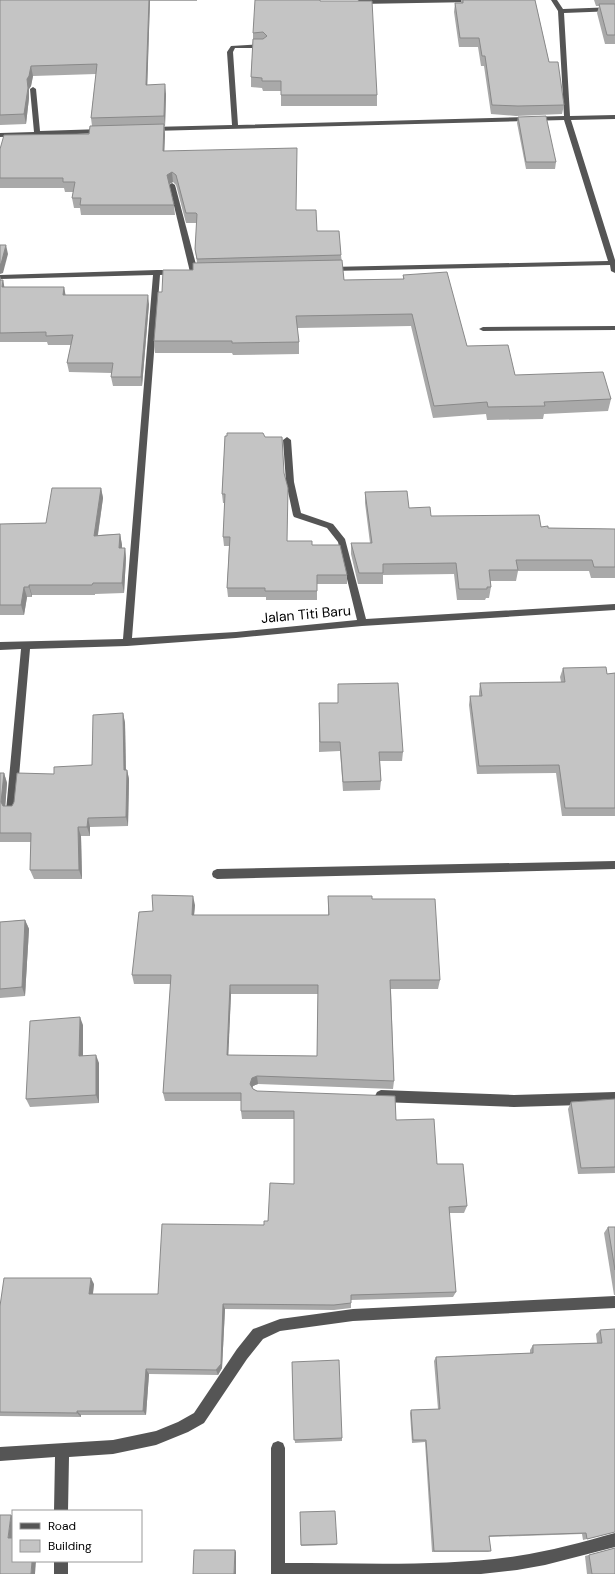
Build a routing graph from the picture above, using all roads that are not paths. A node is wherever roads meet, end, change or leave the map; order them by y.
1 (482, 0) edge
2 (554, 0) edge
3 (348, 2) edge
4 (615, 8) edge
5 (561, 11) junction
6 (263, 46) edge
7 (34, 89) dead end
8 (615, 117) edge
9 (567, 119) junction
10 (235, 127) junction
11 (148, 130) edge
12 (108, 131) edge
13 (37, 133) junction
14 (0, 135) edge
15 (172, 185) edge
16 (613, 262) junction
17 (320, 269) edge
18 (615, 271) edge
19 (157, 272) junction
20 (0, 277) edge
21 (615, 328) edge
22 (483, 329) dead end
23 (287, 440) dead end
24 (615, 606) edge
25 (362, 623) junction
26 (127, 642) junction
27 (26, 645) junction
28 (0, 646) edge
29 (12, 811) edge
30 (615, 865) edge
31 (217, 874) dead end
32 (370, 1095) edge
33 (615, 1098) edge
34 (615, 1302) edge
35 (278, 1448) dead end
36 (62, 1450) junction
37 (0, 1454) edge
38 (61, 1510) edge
39 (615, 1540) edge
40 (61, 1562) edge
41 (278, 1572) edge
42 (61, 1574) edge

1 - 3 street
2 - 5 street
4 - 5 street
5 - 9 street
6 - 10 street
7 - 13 street
8 - 9 street
9 - 10 street
9 - 16 street
10 - 11 street
12 - 13 street
13 - 14 street
15 - 19 street
16 - 17 street
16 - 18 street
19 - 20 street
19 - 26 street
21 - 22 street
23 - 25 street
24 - 25 street, Jalan Titi Baru
25 - 26 street, Jalan Titi Baru
26 - 27 street, Jalan Titi Baru
27 - 28 street, Jalan Titi Baru
27 - 29 street
30 - 31 street
32 - 33 street
34 - 36 street
35 - 41 street
36 - 37 street
36 - 38 street
39 - 41 street
40 - 42 street

